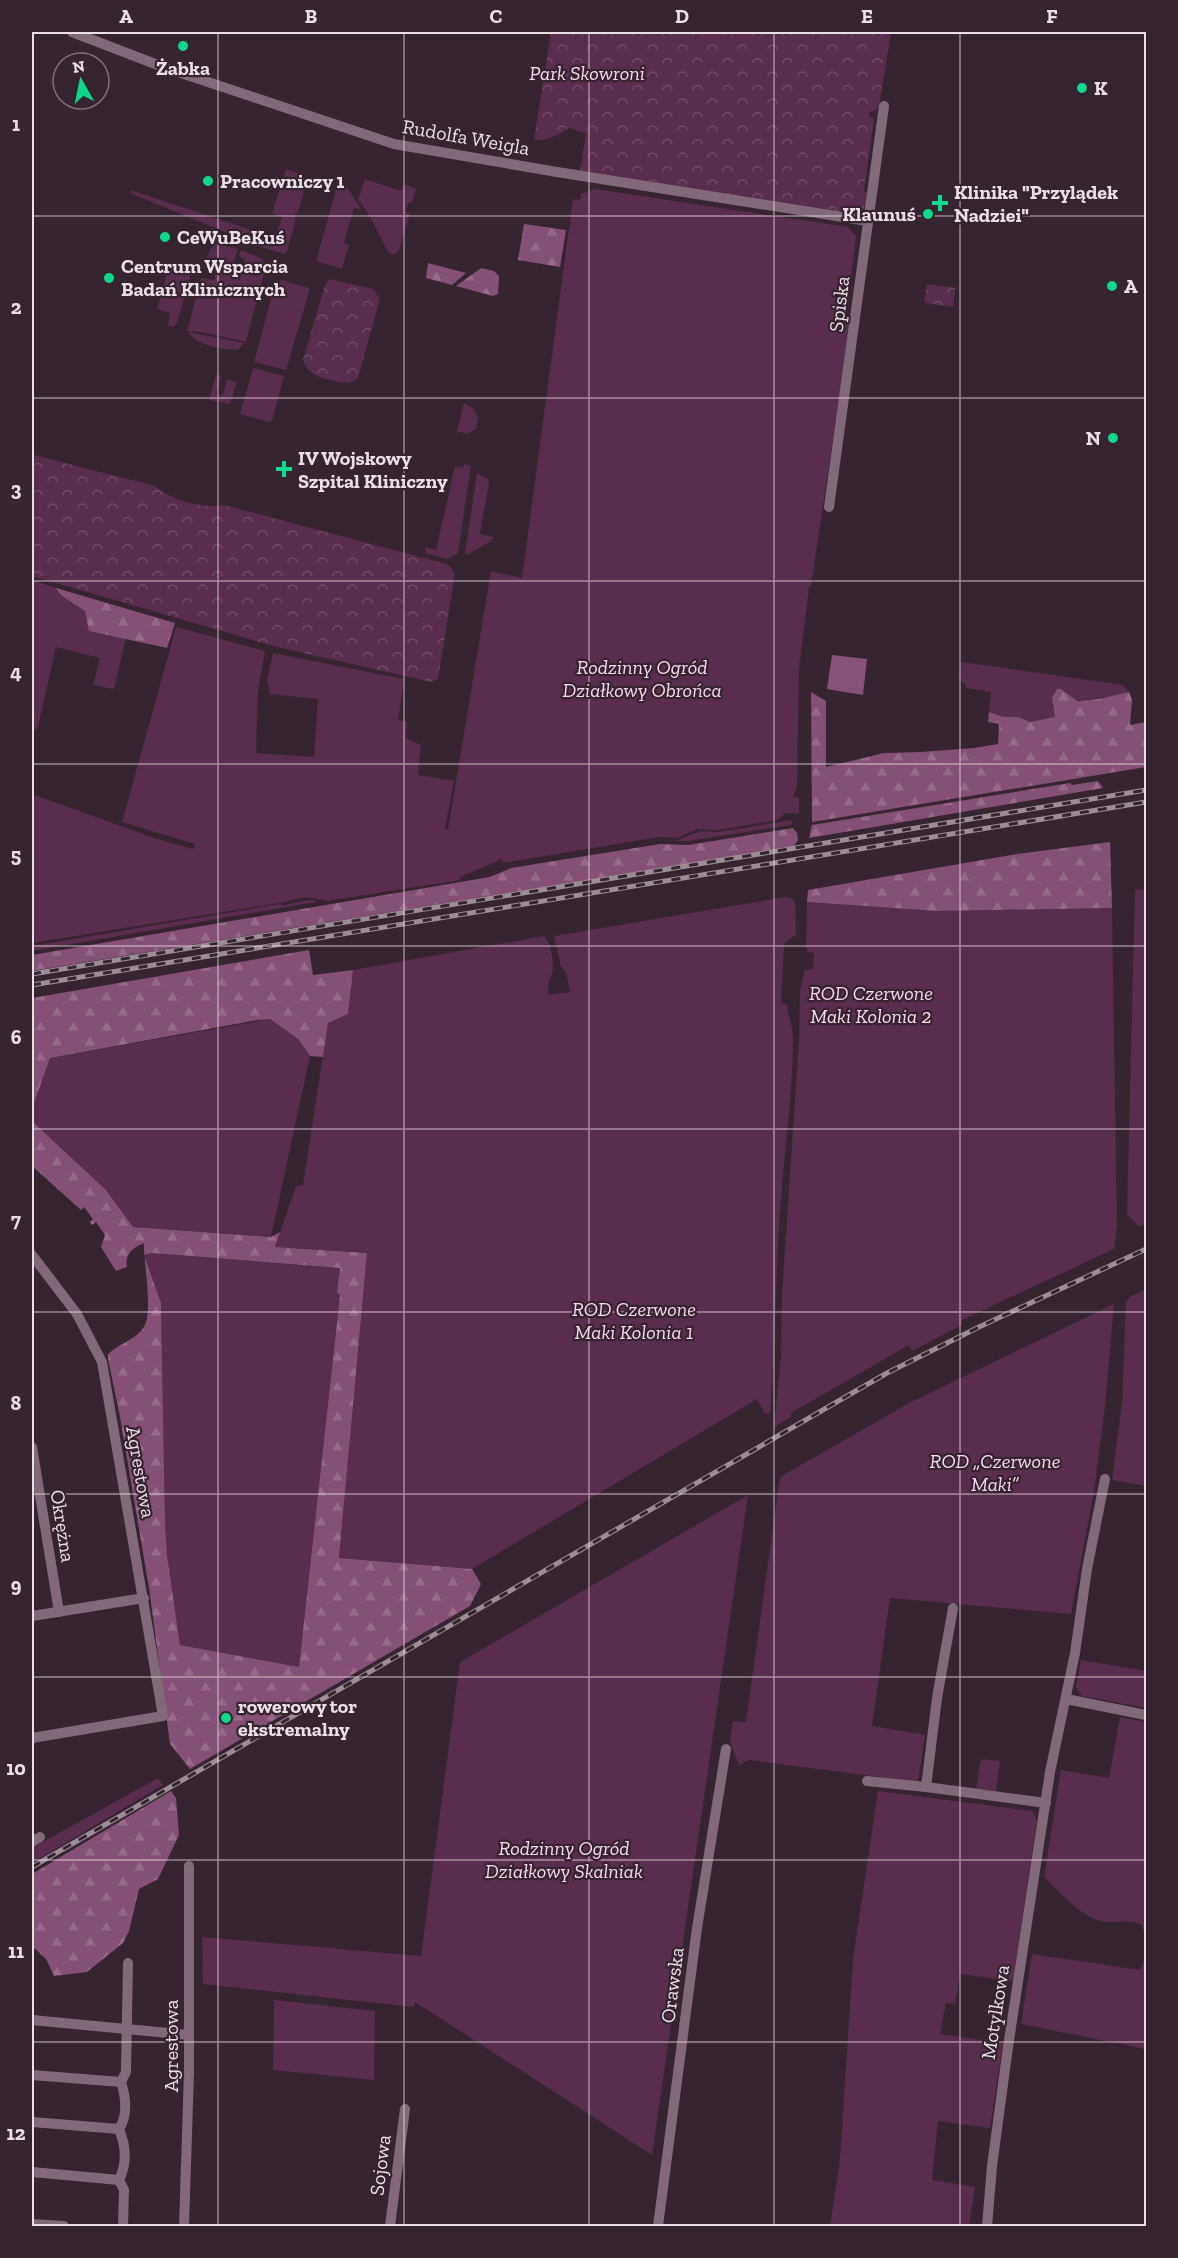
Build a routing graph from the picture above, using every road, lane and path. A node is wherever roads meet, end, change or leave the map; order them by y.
1 (72, 32) edge
2 (884, 106) dead end
3 (868, 221) junction
4 (829, 507) dead end
5 (32, 1255) edge
6 (32, 1447) edge
7 (1105, 1479) dead end
8 (144, 1598) junction
9 (952, 1608) dead end
10 (59, 1612) junction
11 (32, 1616) edge
12 (1066, 1699) junction
13 (1146, 1715) edge
14 (32, 1738) edge
15 (726, 1749) dead end
16 (867, 1781) dead end
17 (926, 1787) junction
18 (1046, 1803) junction
19 (189, 1866) dead end
20 (128, 1963) dead end
21 (32, 2020) edge
22 (127, 2029) junction
23 (189, 2035) junction
24 (32, 2074) edge
25 (121, 2082) junction
26 (405, 2109) dead end
27 (32, 2122) edge
28 (119, 2129) junction
29 (32, 2172) edge
30 (119, 2180) junction
31 (32, 2224) edge
32 (64, 2226) edge
33 (123, 2226) edge
34 (184, 2226) edge
35 (390, 2226) edge
36 (658, 2226) edge
37 (987, 2226) edge

1 - 3 street, Rudolfa Weigla
2 - 3 street, Spiska
3 - 4 street, Spiska
5 - 8 street, Agrestowa
6 - 10 street, Okrężna
7 - 12 street, Motylkowa
8 - 10 street
8 - 14 street, Agrestowa
9 - 17 street
10 - 11 street
12 - 13 street
12 - 18 street, Motylkowa
15 - 36 street, Orawska
16 - 17 street
17 - 18 street
18 - 37 street, Motylkowa
19 - 23 street, Agrestowa
20 - 22 street
21 - 22 street
22 - 23 street
22 - 25 street
23 - 34 street, Agrestowa
24 - 25 street
25 - 28 street
26 - 35 street, Sojowa
27 - 28 street
28 - 30 street
29 - 30 street
30 - 33 street
31 - 32 street

